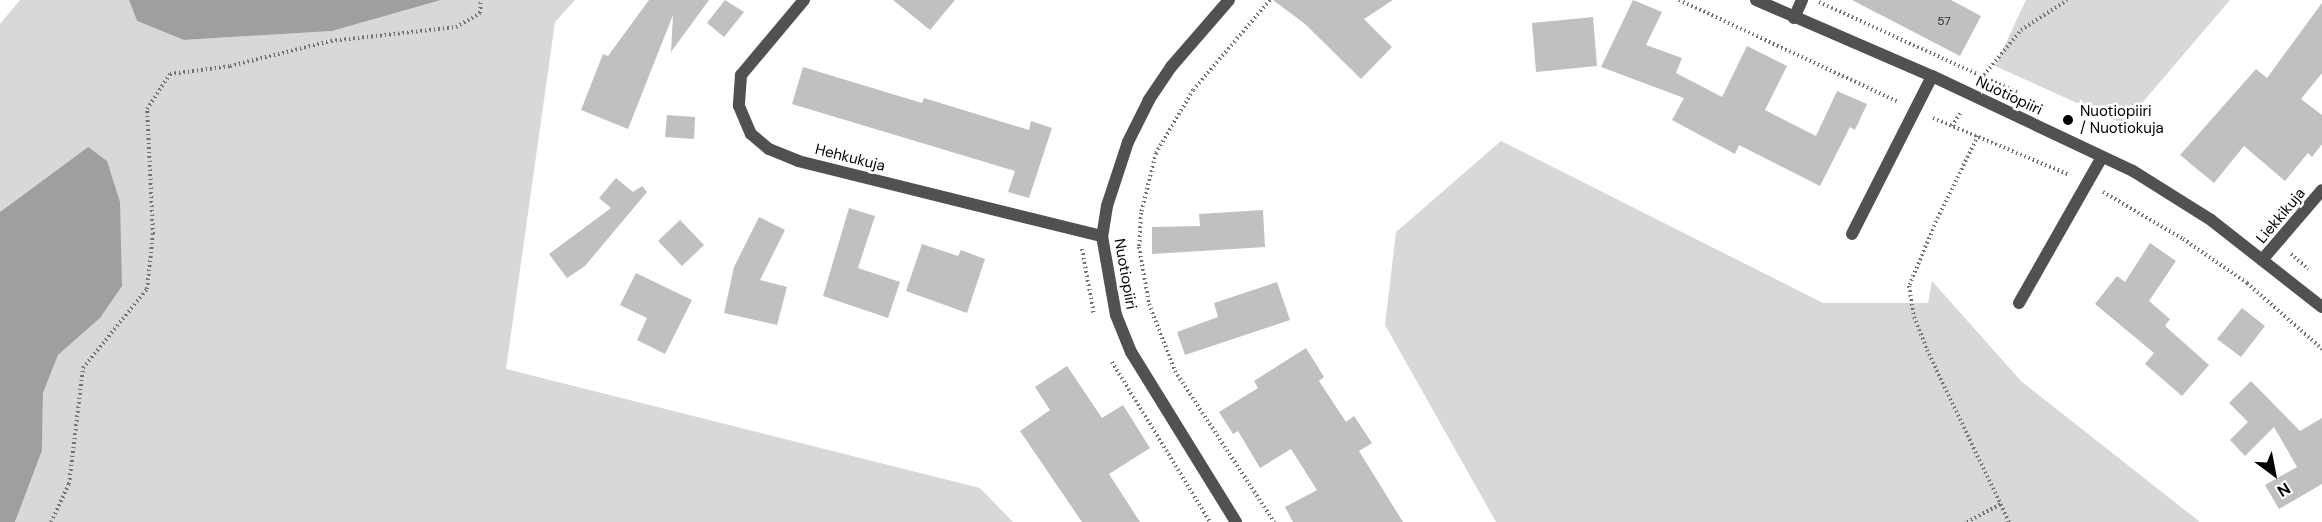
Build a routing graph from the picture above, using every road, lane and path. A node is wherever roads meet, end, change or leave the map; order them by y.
1 (481, 0) edge
2 (804, 0) edge
3 (1229, 0) edge
4 (1270, 0) edge
5 (1679, 0) edge
6 (1756, 0) edge
7 (1802, 0) edge
8 (1815, 0) edge
9 (2067, 0) edge
10 (1794, 18) junction
11 (1932, 76) junction
12 (1917, 111) junction
13 (1978, 136) junction
14 (2102, 157) junction
15 (2087, 183) junction
16 (2322, 190) edge
17 (1081, 229) junction
18 (1852, 234) dead end
19 (1102, 236) junction
20 (2262, 260) junction
21 (2019, 303) dead end
22 (2322, 307) edge
23 (1097, 322) dead end
24 (2322, 349) edge
25 (1109, 354) dead end
26 (2001, 504) junction
27 (51, 522) edge
28 (1210, 522) edge
29 (1236, 522) edge
30 (1274, 522) edge
31 (1967, 522) edge
32 (2009, 522) edge

1 - 27 path
2 - 17 street, Hehkukuja
3 - 19 street, Nuotiopiiri
4 - 30 path
5 - 12 path
6 - 10 street, Nuotiopiiri
7 - 10 street
8 - 9 path
10 - 11 street, Nuotiopiiri
11 - 12 street
11 - 14 street, Nuotiopiiri
12 - 13 path
12 - 18 street
13 - 15 path
13 - 26 path
14 - 15 street
14 - 20 street, Nuotiopiiri
15 - 21 street
15 - 24 path
16 - 20 street, Liekkikuja
17 - 19 street, Hehkukuja
17 - 23 path
19 - 29 street, Nuotiopiiri
20 - 22 street, Nuotiopiiri
25 - 28 path
26 - 31 path
26 - 32 path

